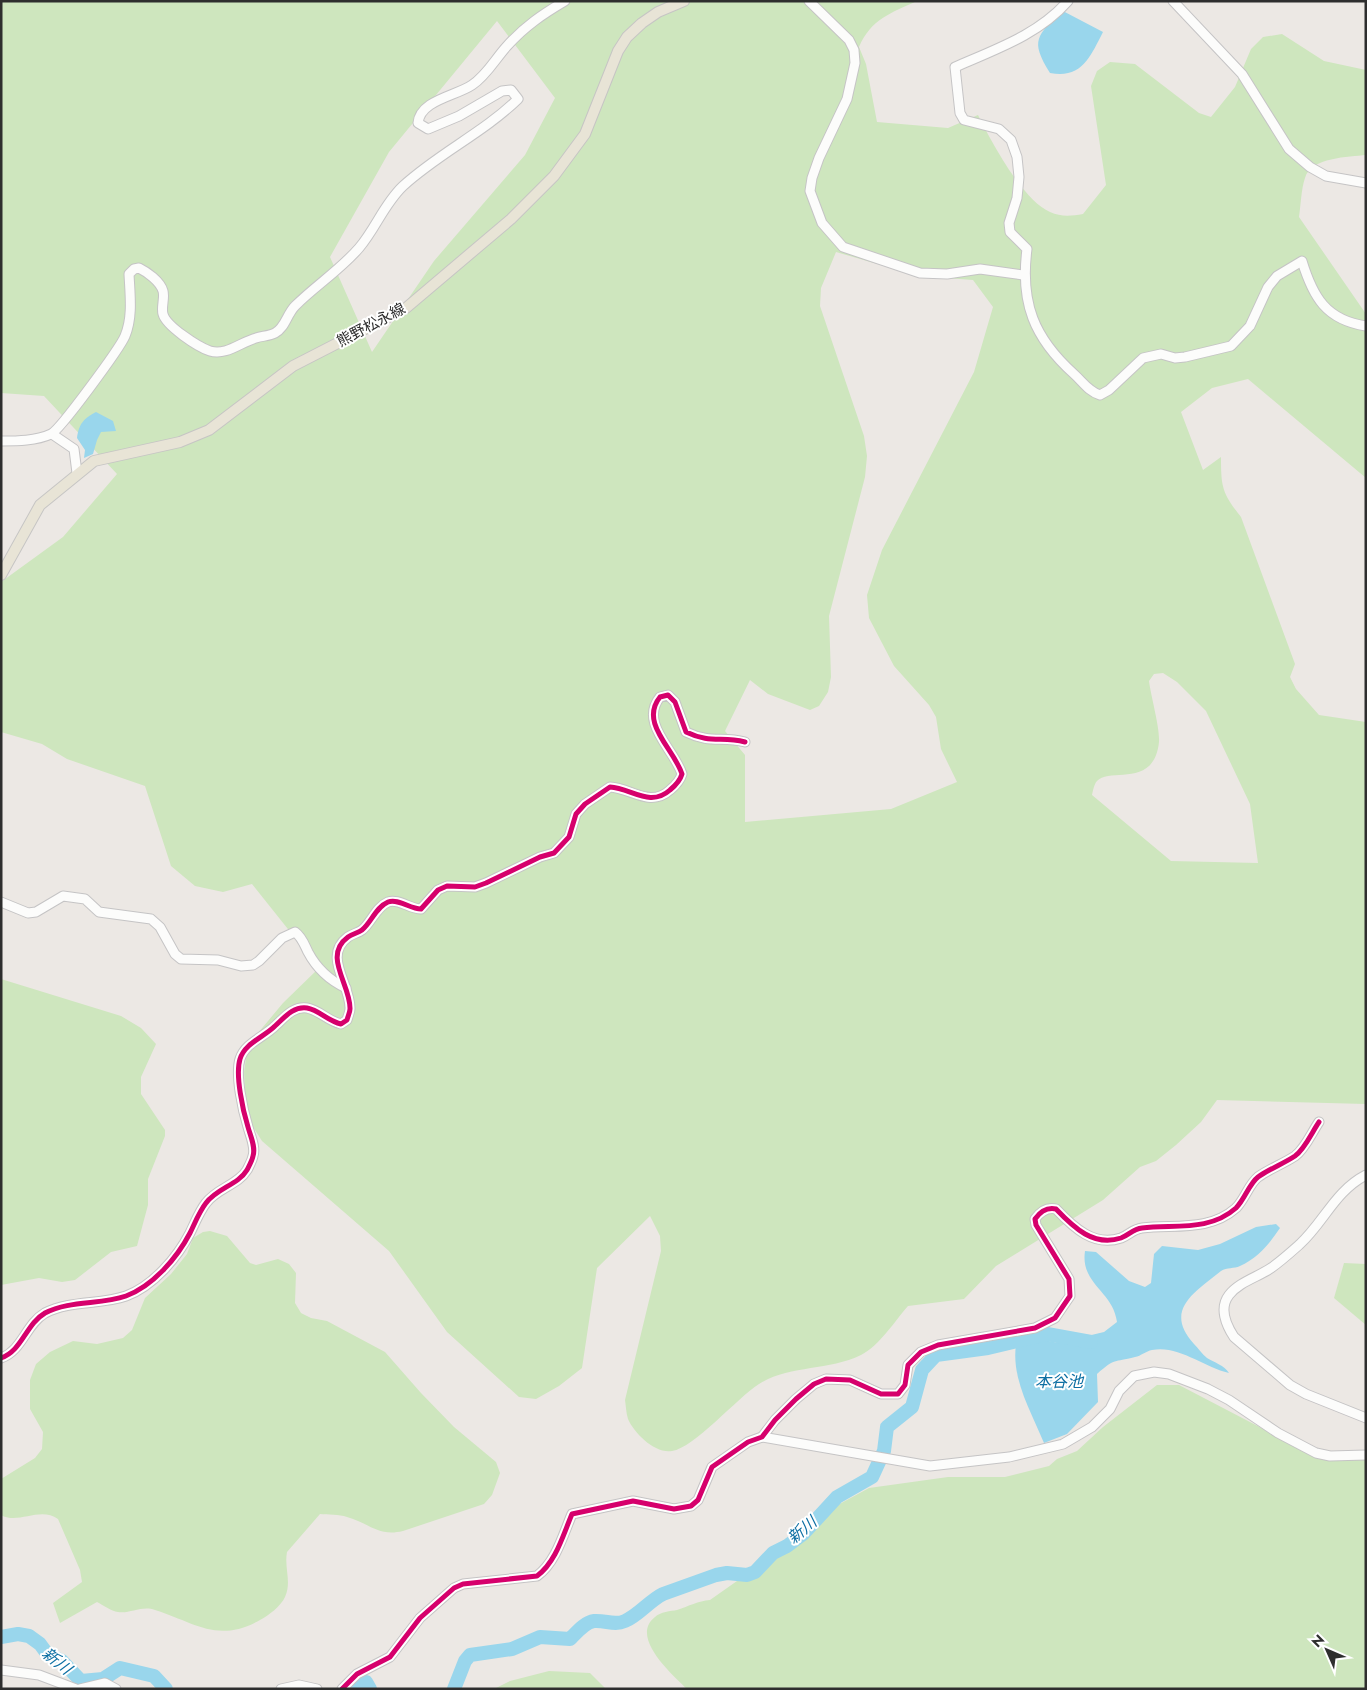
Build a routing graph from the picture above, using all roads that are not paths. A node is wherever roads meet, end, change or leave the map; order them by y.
1 (565, 1) edge
2 (684, 1) edge
3 (809, 1) edge
4 (1068, 1) edge
5 (1173, 1) edge
6 (1366, 183) edge
7 (1023, 275) junction
8 (1366, 326) edge
9 (52, 434) junction
10 (1, 442) edge
11 (77, 473) junction
12 (1, 574) edge
13 (745, 742) dead end
14 (1, 902) edge
15 (346, 988) junction
16 (1319, 1122) dead end
17 (1366, 1176) edge
18 (1, 1358) edge
19 (1366, 1418) edge
20 (762, 1437) junction
21 (1366, 1455) edge
22 (1, 1670) edge
23 (76, 1689) edge
24 (80, 1689) edge
25 (116, 1689) edge
26 (281, 1689) edge
27 (317, 1689) edge
28 (342, 1689) edge

1 - 9 street
2 - 11 main road, 熊野松永線
3 - 7 street
4 - 7 street
5 - 6 street
7 - 8 street
9 - 10 street
9 - 11 street
11 - 12 main road, 熊野松永線
13 - 15 street
14 - 15 street
15 - 18 street
16 - 20 street
17 - 19 street
20 - 21 street
20 - 28 street
22 - 23 street
24 - 25 street
26 - 27 street

